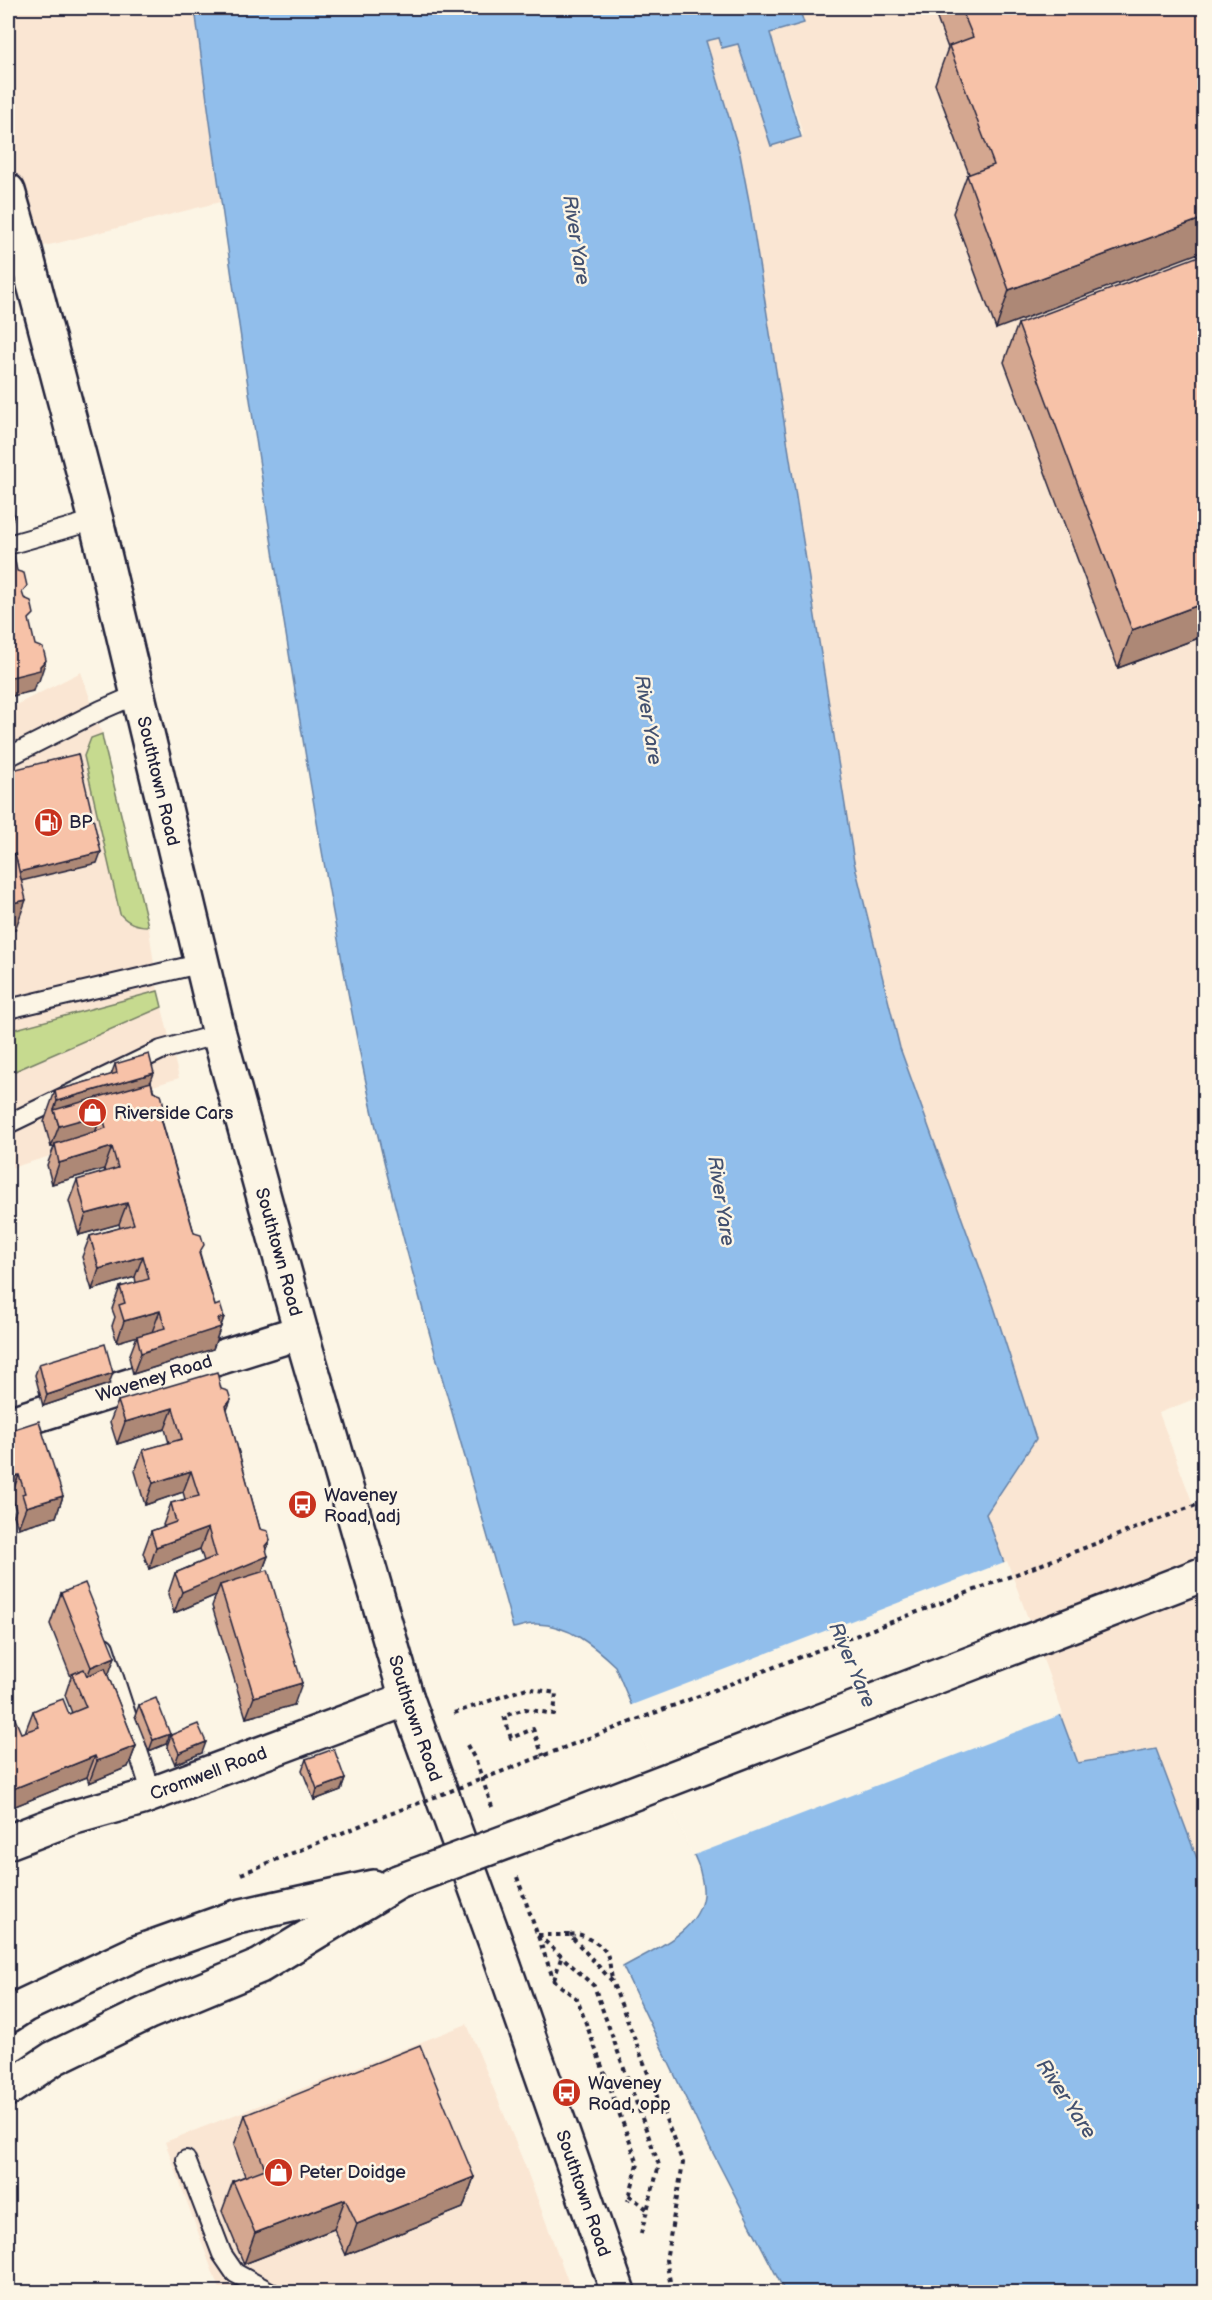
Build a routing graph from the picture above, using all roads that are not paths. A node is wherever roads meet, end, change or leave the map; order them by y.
1 (8, 191) edge
2 (20, 285) edge
3 (96, 520) junction
4 (8, 545) edge
5 (138, 694) junction
6 (8, 756) edge
7 (203, 963) junction
8 (8, 1009) edge
9 (219, 1034) junction
10 (8, 1124) edge
11 (301, 1332) junction
12 (8, 1424) edge
13 (1204, 1574) edge
14 (99, 1633) edge
15 (407, 1699) junction
16 (152, 1794) junction
17 (8, 1842) edge
18 (398, 1882) junction
19 (8, 2016) edge
20 (8, 2089) edge
21 (186, 2160) dead end
22 (270, 2292) edge
23 (618, 2292) edge

1 - 2 street, Southtown Road
2 - 3 street, Southtown Road
3 - 4 lane
3 - 5 street, Southtown Road
5 - 6 lane
5 - 7 street, Southtown Road
7 - 8 lane
7 - 9 street, Southtown Road
9 - 10 lane
9 - 11 street, Southtown Road
11 - 12 street, Waveney Road
11 - 15 street, Southtown Road
13 - 18 street, bridge
14 - 16 lane
15 - 16 street, Cromwell Road
15 - 23 street, Southtown Road
16 - 17 street, Cromwell Road
18 - 19 street
18 - 20 street
21 - 22 lane

